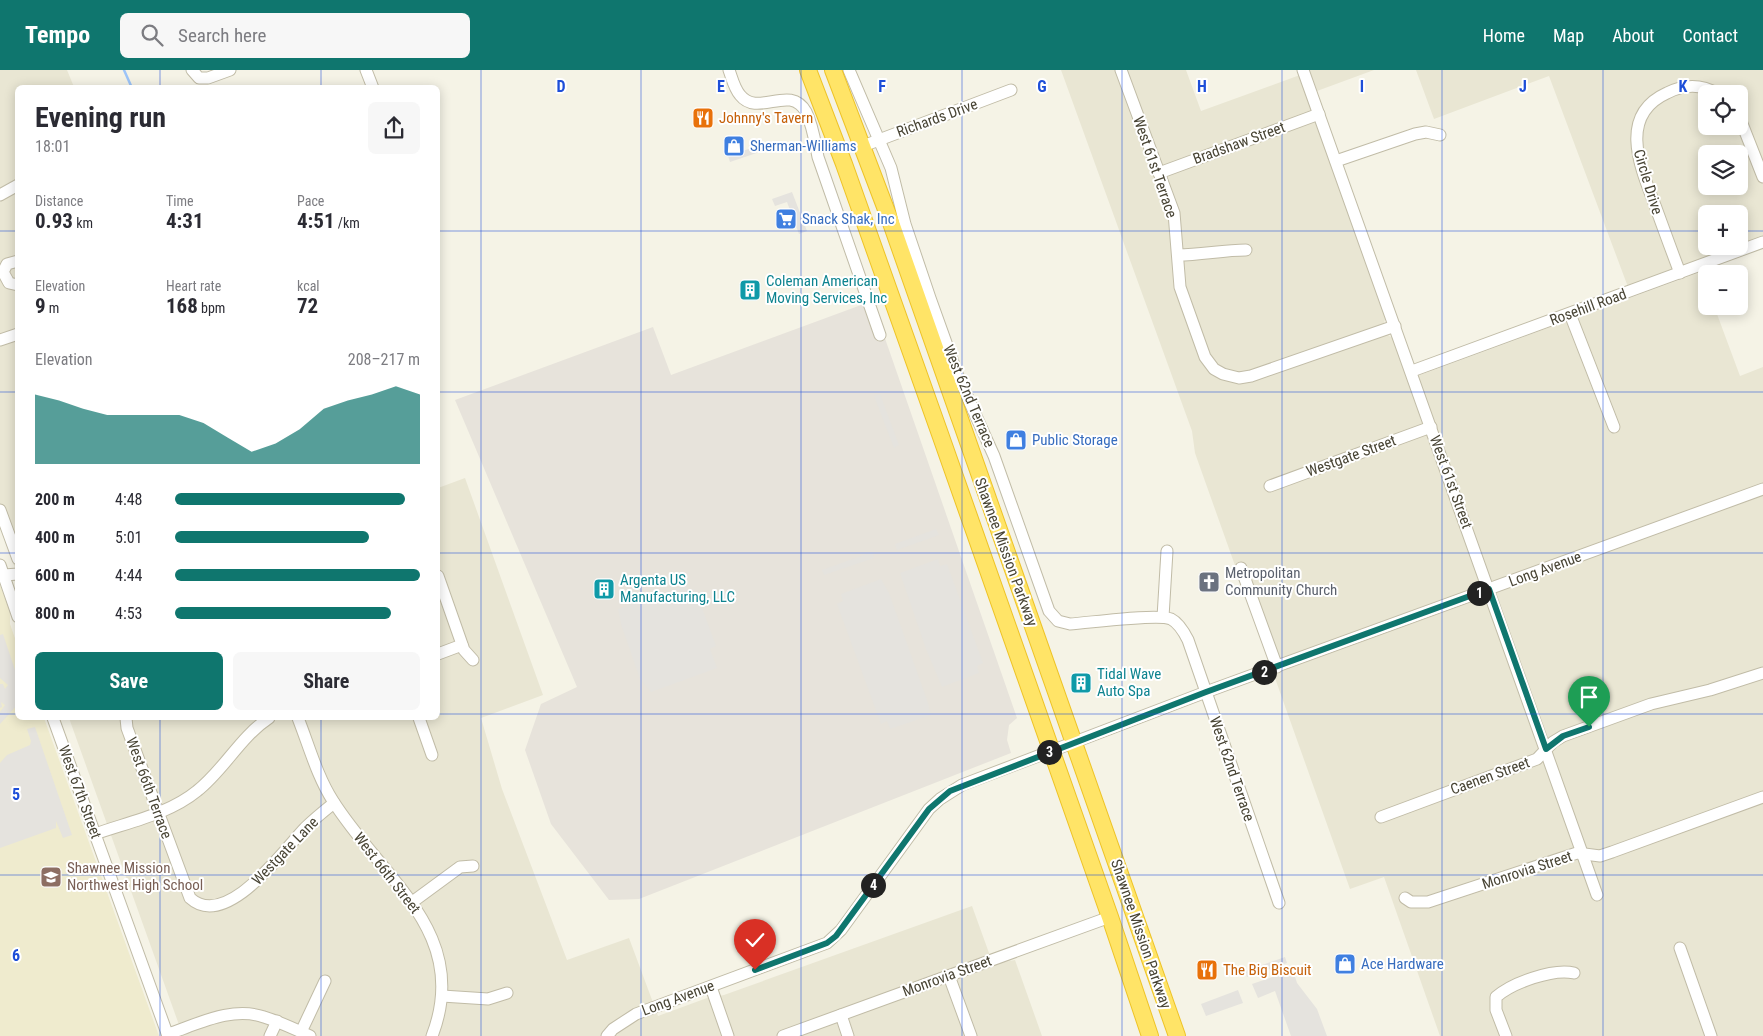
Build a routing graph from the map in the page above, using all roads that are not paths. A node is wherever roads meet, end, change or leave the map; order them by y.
1 (230, 70) edge
2 (366, 70) edge
3 (729, 70) edge
4 (808, 70) edge
5 (833, 70) edge
6 (849, 70) edge
7 (1121, 70) edge
8 (1303, 70) edge
9 (195, 74) edge
10 (372, 85) edge
11 (1698, 86) edge
12 (1012, 90) dead end
13 (1319, 114) junction
14 (830, 126) junction
15 (1440, 135) dead end
16 (1746, 135) edge
17 (880, 139) junction
18 (863, 146) junction
19 (1336, 161) junction
20 (844, 164) junction
21 (1159, 173) junction
22 (1763, 177) edge
23 (877, 184) junction
24 (15, 186) edge
25 (0, 194) edge
26 (1763, 242) edge
27 (1246, 250) dead end
28 (1178, 255) junction
29 (15, 262) edge
30 (1680, 273) junction
31 (15, 284) edge
32 (1570, 314) junction
33 (1395, 326) junction
34 (15, 335) edge
35 (880, 335) dead end
36 (0, 340) edge
37 (1412, 371) junction
38 (1431, 427) junction
39 (1614, 427) dead end
40 (958, 484) junction
41 (1270, 486) dead end
42 (1763, 489) edge
43 (988, 503) junction
44 (0, 510) edge
45 (967, 512) junction
46 (1001, 538) junction
47 (15, 550) edge
48 (1167, 551) dead end
49 (1242, 568) dead end
50 (2, 570) edge
51 (15, 573) edge
52 (440, 582) edge
53 (1489, 589) junction
54 (15, 608) edge
55 (1163, 617) junction
56 (462, 645) junction
57 (440, 653) edge
58 (473, 660) dead end
59 (1277, 667) junction
60 (1763, 673) edge
61 (1206, 692) junction
62 (54, 720) edge
63 (126, 720) edge
64 (265, 720) edge
65 (299, 720) edge
66 (420, 720) edge
67 (1075, 743) junction
68 (1546, 749) junction
69 (1052, 752) junction
70 (432, 755) dead end
71 (1763, 797) edge
72 (334, 803) junction
73 (158, 812) junction
74 (1381, 817) dead end
75 (95, 834) junction
76 (1584, 855) junction
77 (474, 866) dead end
78 (1597, 895) dead end
79 (1405, 898) dead end
80 (1279, 902) dead end
81 (411, 903) junction
82 (206, 906) joint
83 (1110, 916) junction
84 (1680, 948) dead end
85 (1574, 973) dead end
86 (949, 976) junction
87 (325, 980) dead end
88 (711, 987) junction
89 (507, 992) dead end
90 (442, 996) junction
91 (841, 1015) junction
92 (277, 1021) junction
93 (306, 1034) edge
94 (168, 1035) edge
95 (270, 1036) edge
96 (432, 1036) edge
97 (606, 1036) edge
98 (728, 1036) edge
99 (783, 1036) edge
100 (848, 1036) edge
101 (971, 1036) edge
102 (1150, 1036) edge
103 (1176, 1036) edge
104 (1506, 1036) edge
105 (1711, 1036) edge

1 - 9 street
2 - 10 street
3 - 35 street
4 - 14 highway, Shawnee Mission Parkway
5 - 18 highway, Shawnee Mission Parkway
6 - 17 street, West 62nd Terrace
7 - 21 street, West 61st Terrace
8 - 13 street, West 61st Street
11 - 30 street, Circle Drive
12 - 17 street, Richards Drive
13 - 19 street, West 61st Street
13 - 21 street, Bradshaw Street
14 - 18 highway
14 - 20 highway, Shawnee Mission Parkway
15 - 19 street
16 - 22 street
17 - 18 street, Richards Drive
17 - 55 street, West 62nd Terrace
18 - 23 highway, Shawnee Mission Parkway
19 - 33 street, West 61st Street
20 - 23 highway
20 - 40 highway, Shawnee Mission Parkway
21 - 28 street, West 61st Terrace
23 - 43 highway, Shawnee Mission Parkway
24 - 25 street
26 - 30 street, Rosehill Road
27 - 28 street
28 - 33 street, West 61st Terrace
29 - 31 street
30 - 32 street, Rosehill Road
32 - 37 street, Rosehill Road
32 - 39 street
33 - 37 street, West 61st Street
34 - 36 street
37 - 38 street, West 61st Street
38 - 41 street, Westgate Street
38 - 53 street, West 61st Street
40 - 43 highway
40 - 45 highway, Shawnee Mission Parkway
42 - 53 street, Long Avenue
43 - 46 highway, Shawnee Mission Parkway
44 - 47 street
45 - 46 highway
45 - 69 highway, Shawnee Mission Parkway
46 - 67 highway, Shawnee Mission Parkway
48 - 55 street
49 - 59 street
50 - 51 street
50 - 54 street
52 - 56 street
53 - 59 street, Long Avenue
53 - 68 street, West 61st Street
55 - 61 street, West 62nd Terrace
56 - 57 street
56 - 58 street
59 - 61 street, Long Avenue
60 - 68 street, Caenen Street
61 - 67 street, Long Avenue
61 - 80 street, West 62nd Terrace
62 - 75 street, West 67th Street
63 - 73 street, West 66th Terrace
64 - 73 street
65 - 72 street, West 66th Street
66 - 70 street
67 - 69 street, Long Avenue
67 - 103 highway, Shawnee Mission Parkway
68 - 74 street, Caenen Street
68 - 76 street, West 61st Street
69 - 83 highway, Shawnee Mission Parkway
69 - 88 street, Long Avenue
71 - 76 street, Monrovia Street
72 - 81 street, West 66th Street
72 - 82 street, Westgate Lane
73 - 75 street
73 - 82 street, West 66th Terrace
75 - 94 street, West 67th Street
76 - 78 street, West 61st Street
76 - 79 street, Monrovia Street
77 - 81 street
81 - 90 street, West 66th Street
83 - 86 street, Monrovia Street
83 - 102 highway, Shawnee Mission Parkway
84 - 105 street
85 - 104 street
86 - 91 street, Monrovia Street
86 - 101 street
87 - 93 street
88 - 97 street, Long Avenue
88 - 98 street
89 - 90 street
90 - 96 street, West 66th Street
91 - 99 street, Monrovia Street
91 - 100 street
92 - 93 street
92 - 94 street
92 - 95 street

